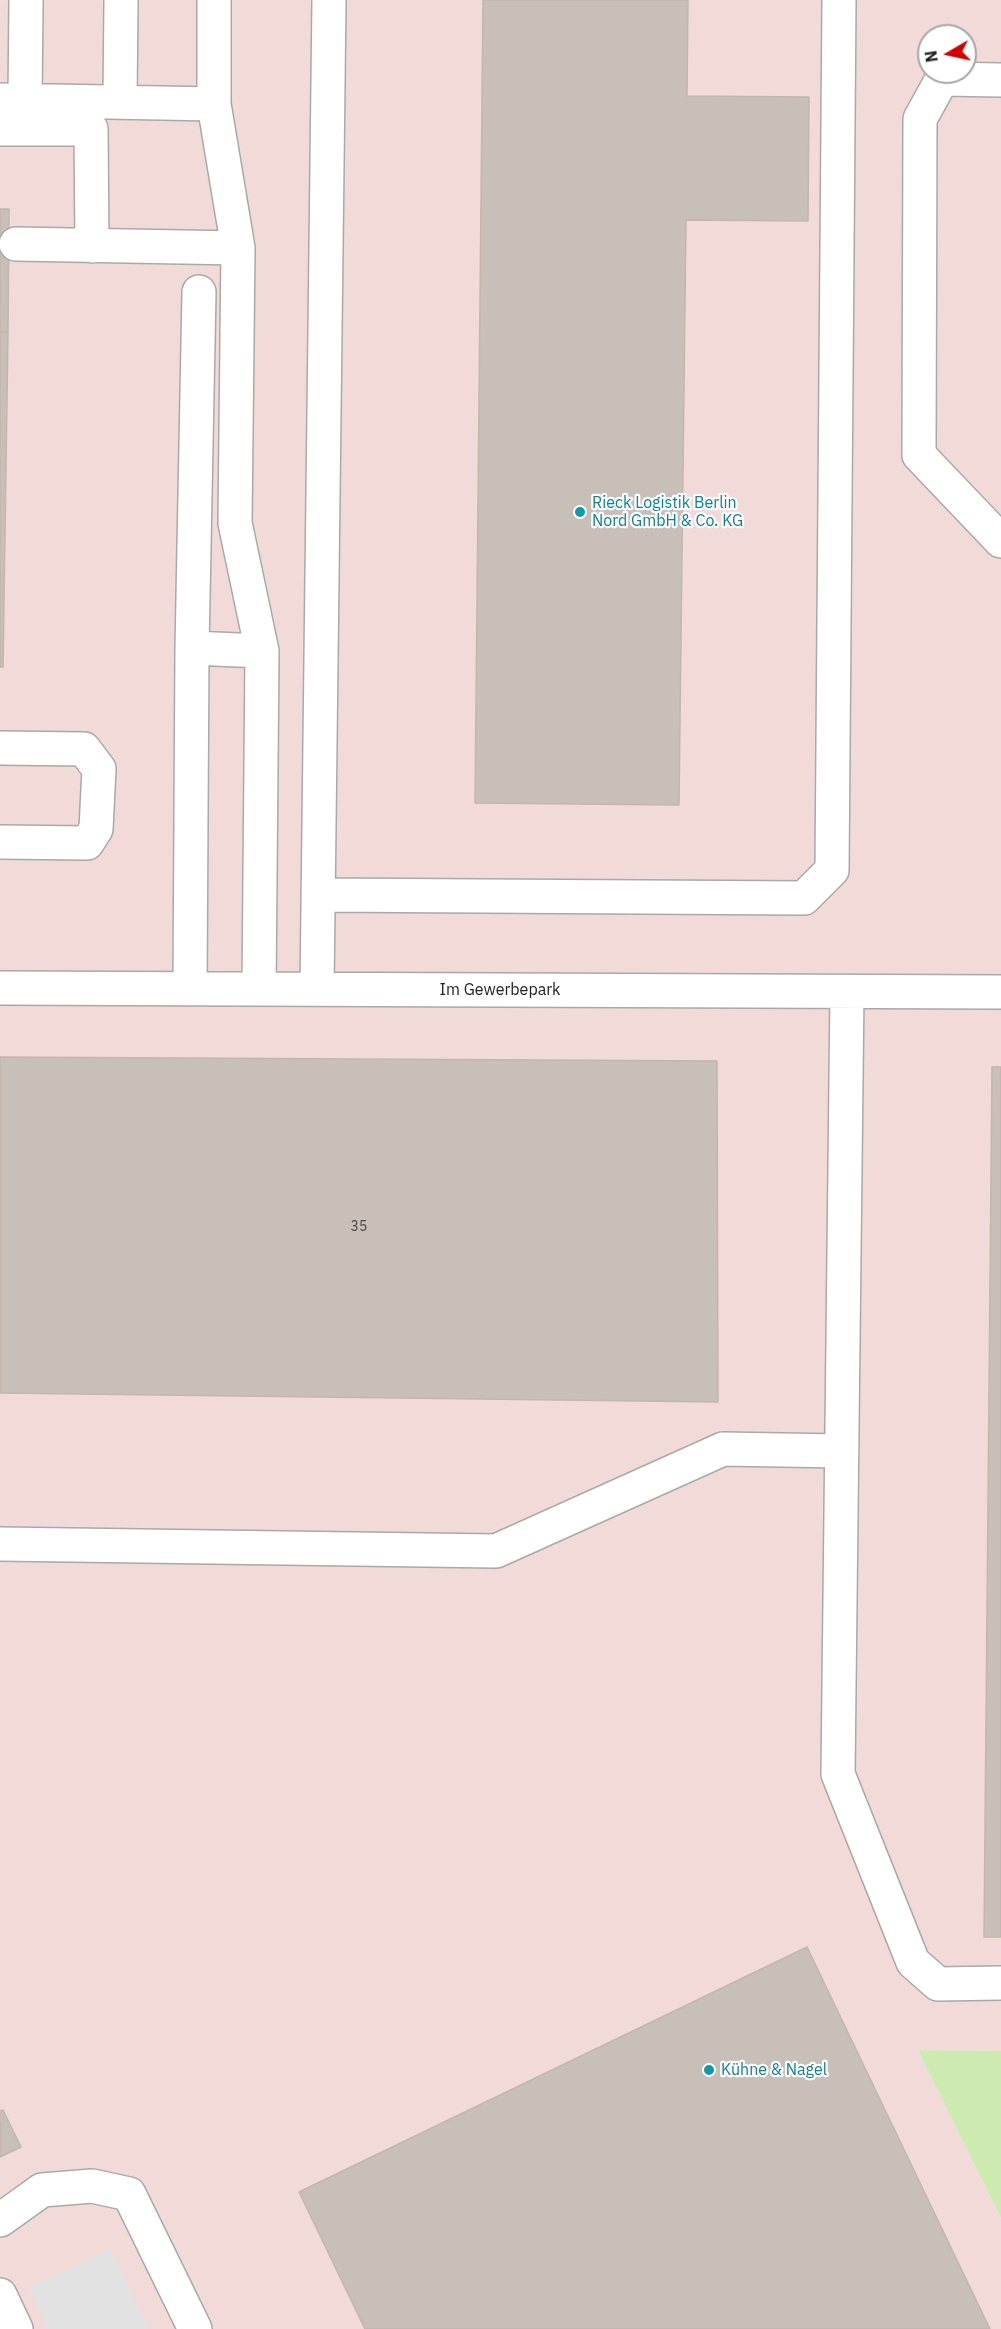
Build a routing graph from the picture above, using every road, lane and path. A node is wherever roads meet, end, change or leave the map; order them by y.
1 (26, 0) edge
2 (121, 0) edge
3 (214, 0) edge
4 (328, 0) edge
5 (839, 0) edge
6 (1001, 80) edge
7 (12, 100) edge
8 (120, 102) junction
9 (214, 104) junction
10 (0, 129) edge
11 (16, 244) dead end
12 (92, 246) junction
13 (238, 248) junction
14 (199, 292) dead end
15 (1001, 541) edge
16 (192, 648) junction
17 (262, 651) junction
18 (0, 748) edge
19 (0, 842) edge
20 (320, 895) junction
21 (0, 988) edge
22 (190, 988) junction
23 (259, 989) junction
24 (317, 989) junction
25 (847, 992) junction
26 (1001, 992) edge
27 (841, 1451) junction
28 (0, 1544) edge
29 (1001, 1983) edge
30 (0, 2220) edge
31 (0, 2295) edge
32 (16, 2329) edge
33 (195, 2329) edge

1 - 7 street
2 - 8 street
3 - 9 street
4 - 20 street
5 - 20 street
6 - 15 street
7 - 8 street
8 - 9 street
9 - 13 street
10 - 12 street
11 - 12 street
12 - 13 street
13 - 17 street
14 - 16 street
16 - 17 street
16 - 22 street
17 - 23 street
18 - 19 street
20 - 24 street
21 - 22 street, Im Gewerbepark
22 - 23 street, Im Gewerbepark
23 - 24 street, Im Gewerbepark
24 - 25 street, Im Gewerbepark
25 - 26 street, Im Gewerbepark
25 - 27 street
27 - 28 street
27 - 29 street
30 - 33 street
31 - 32 street

